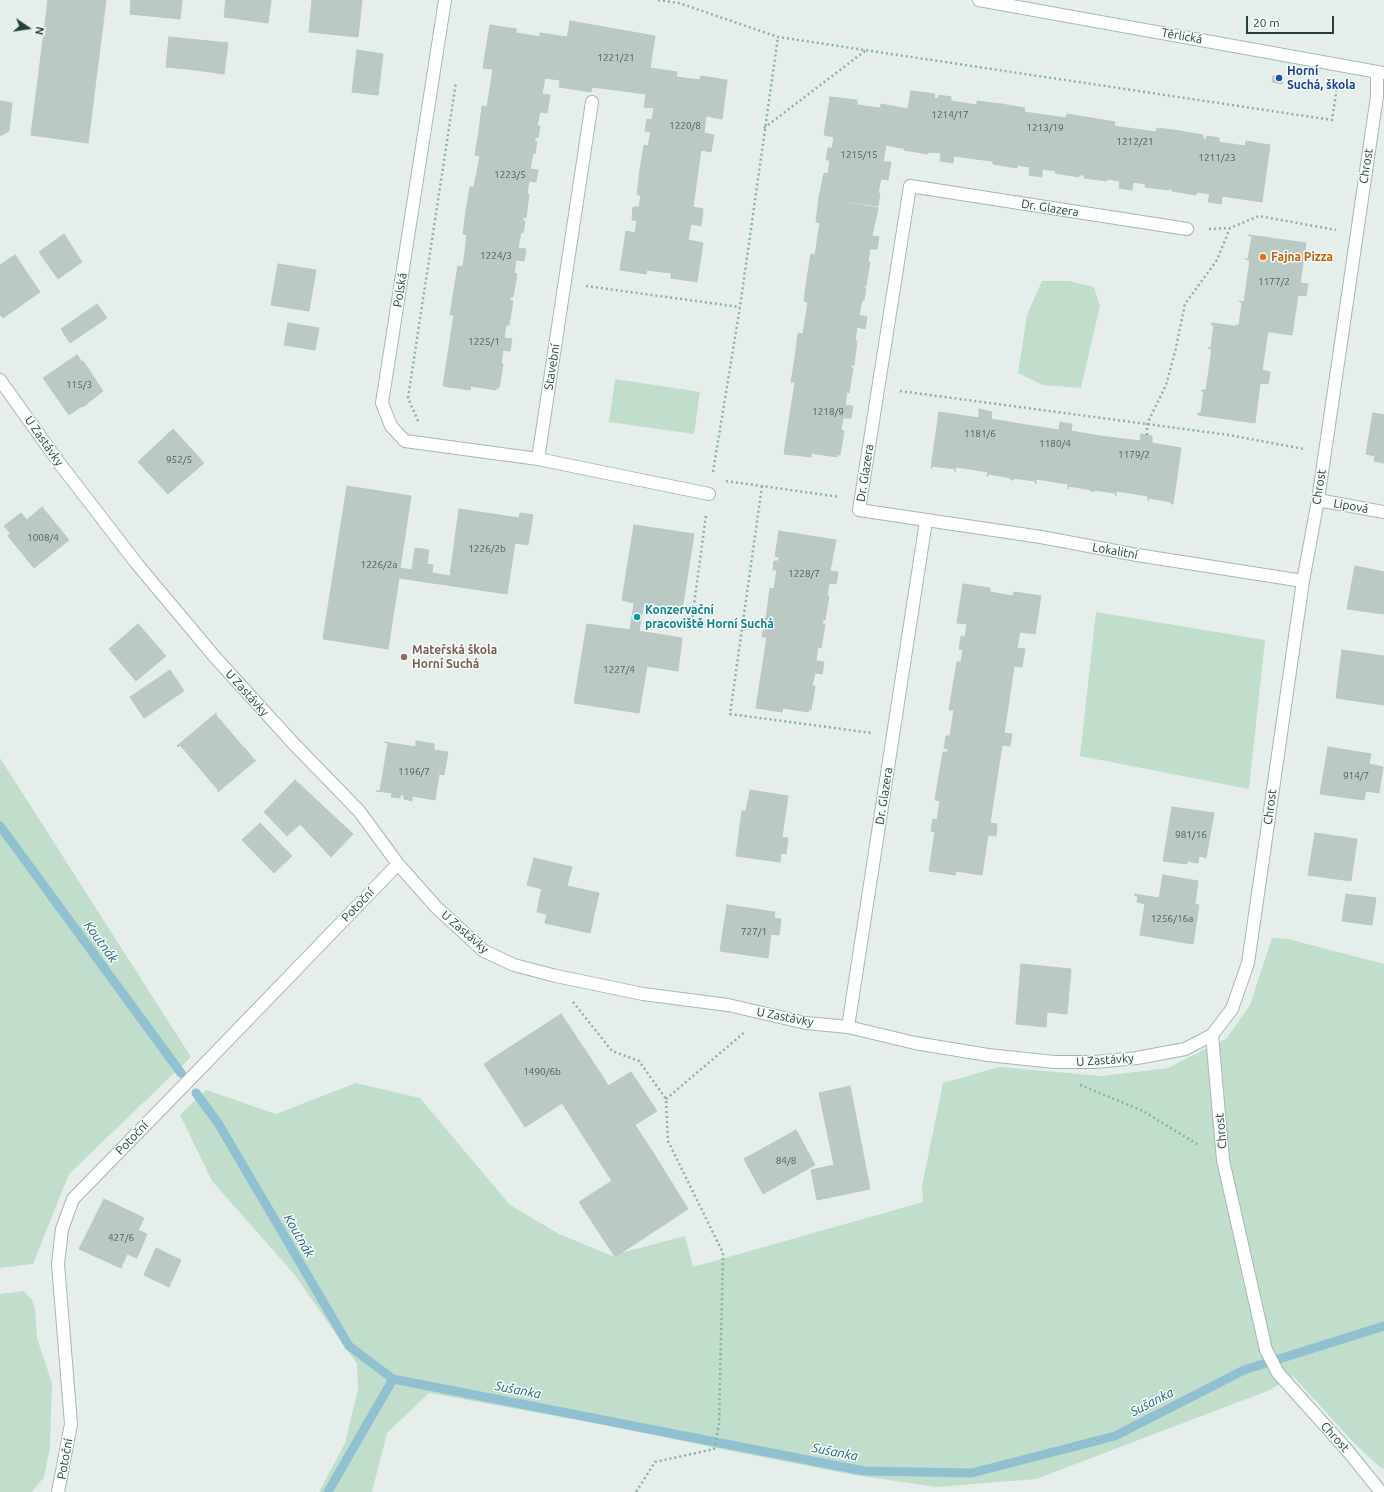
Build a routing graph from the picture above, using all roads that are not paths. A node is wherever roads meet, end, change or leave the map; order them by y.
1 (445, 0) edge
2 (979, 0) edge
3 (1381, 72) edge
4 (592, 102) dead end
5 (1187, 229) dead end
6 (0, 380) edge
7 (538, 460) junction
8 (709, 494) road end
9 (1318, 500) junction
10 (1384, 512) edge
11 (926, 521) junction
12 (1303, 581) junction
13 (398, 864) junction
14 (848, 1027) junction
15 (1212, 1035) junction
16 (58, 1492) edge
17 (1381, 1492) edge

1 - 7 street, Polská
2 - 3 street, Těrlická
3 - 9 street, Chrost
4 - 7 street, Stavební
5 - 11 street, Dr. Glazera
6 - 13 street, U Zastávky
7 - 8 street
9 - 10 street, Lipová
9 - 12 street, Chrost
11 - 12 street, Lokalitní
11 - 14 street, Dr. Glazera
12 - 15 street, Chrost
13 - 14 street, U Zastávky
13 - 16 street, Potoční
14 - 15 street, U Zastávky
15 - 17 street, Chrost

